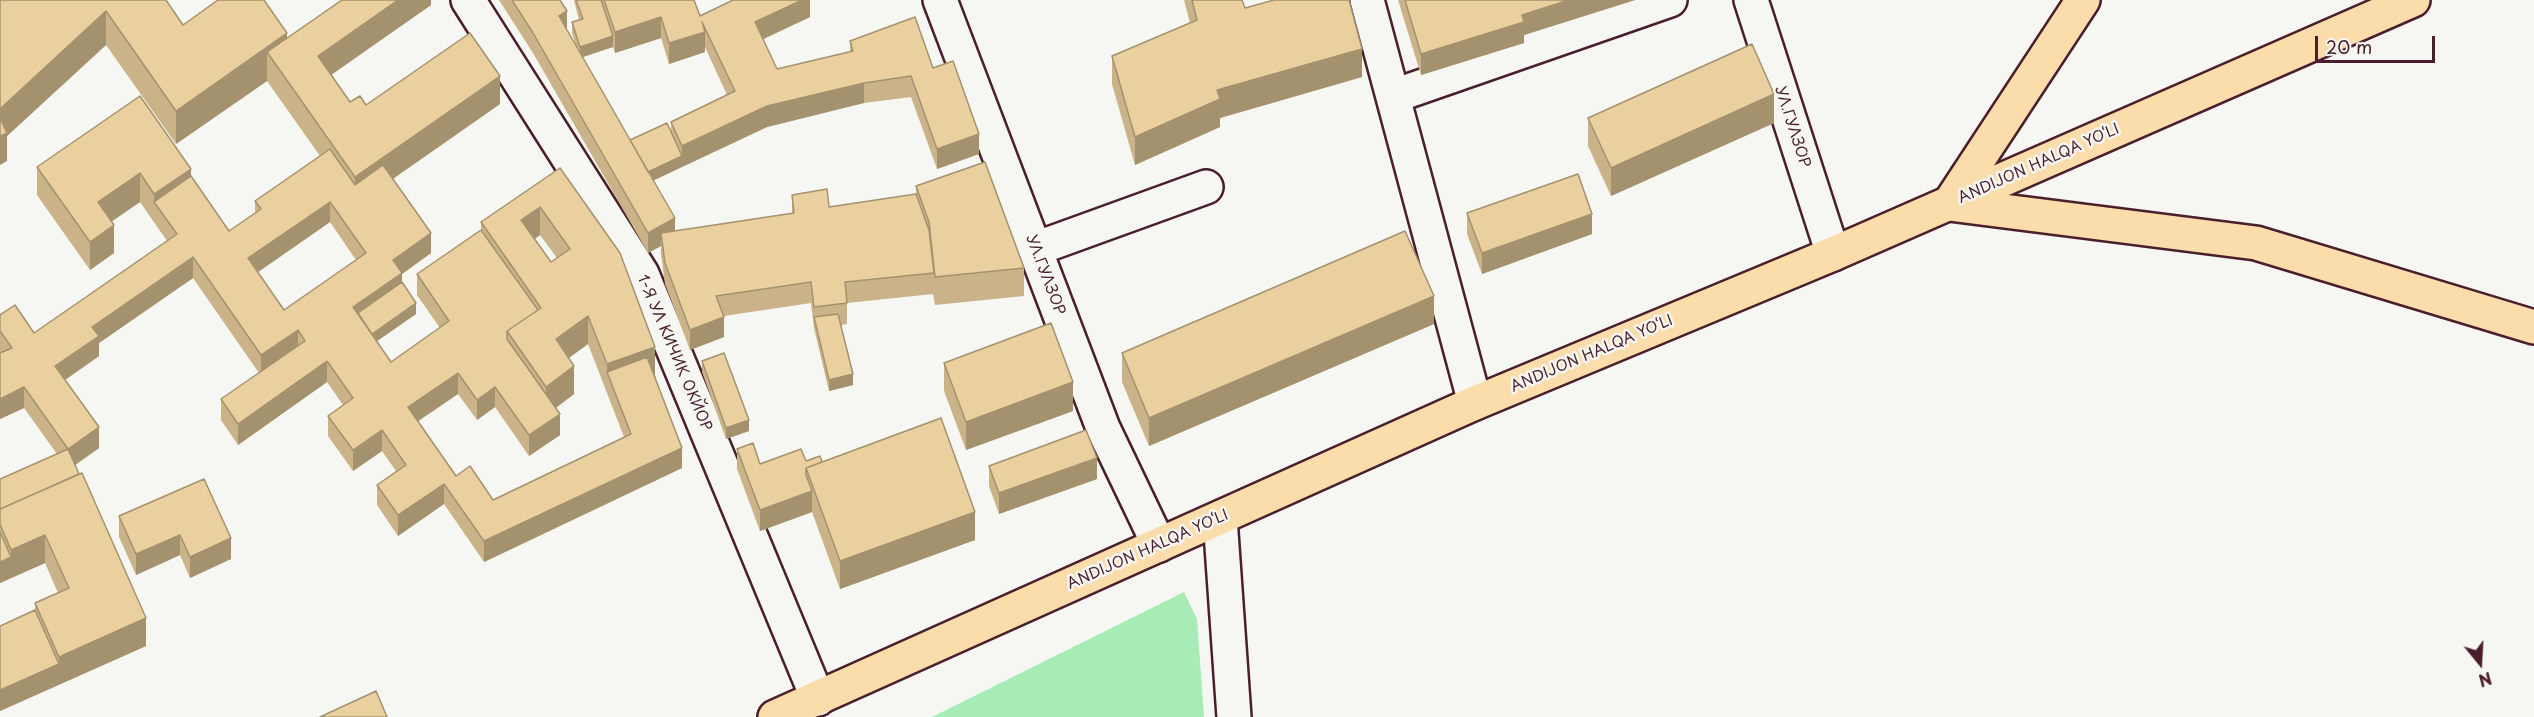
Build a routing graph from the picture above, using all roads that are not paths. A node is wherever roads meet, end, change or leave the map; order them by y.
1 (468, 0) edge
2 (940, 0) edge
3 (1367, 0) edge
4 (1670, 0) edge
5 (1751, 0) edge
6 (2083, 0) edge
7 (2413, 0) edge
8 (1394, 96) junction
9 (1206, 187) dead end
10 (1949, 204) junction
11 (1035, 249) junction
12 (1833, 254) junction
13 (2534, 327) edge
14 (1475, 403) junction
15 (1220, 518) junction
16 (1159, 545) junction
17 (818, 699) junction
18 (775, 717) edge
19 (1234, 717) edge

1 - 17 street, 1-Я УЛ КИЧИК ОКЙОР
2 - 11 street, УЛ.ГУЛЗОР
3 - 8 street
4 - 8 street
5 - 12 street, УЛ.ГУЛЗОР
6 - 10 main road
7 - 10 main road, ANDIJON HALQA YO‘LI
8 - 14 street
9 - 11 street
10 - 12 main road, ANDIJON HALQA YO‘LI
10 - 13 main road
11 - 16 street, УЛ.ГУЛЗОР
12 - 14 main road, ANDIJON HALQA YO‘LI
14 - 15 main road, ANDIJON HALQA YO‘LI
15 - 16 main road, ANDIJON HALQA YO‘LI
15 - 19 street
16 - 17 main road, ANDIJON HALQA YO‘LI
17 - 18 main road, ANDIJON HALQA YO‘LI

